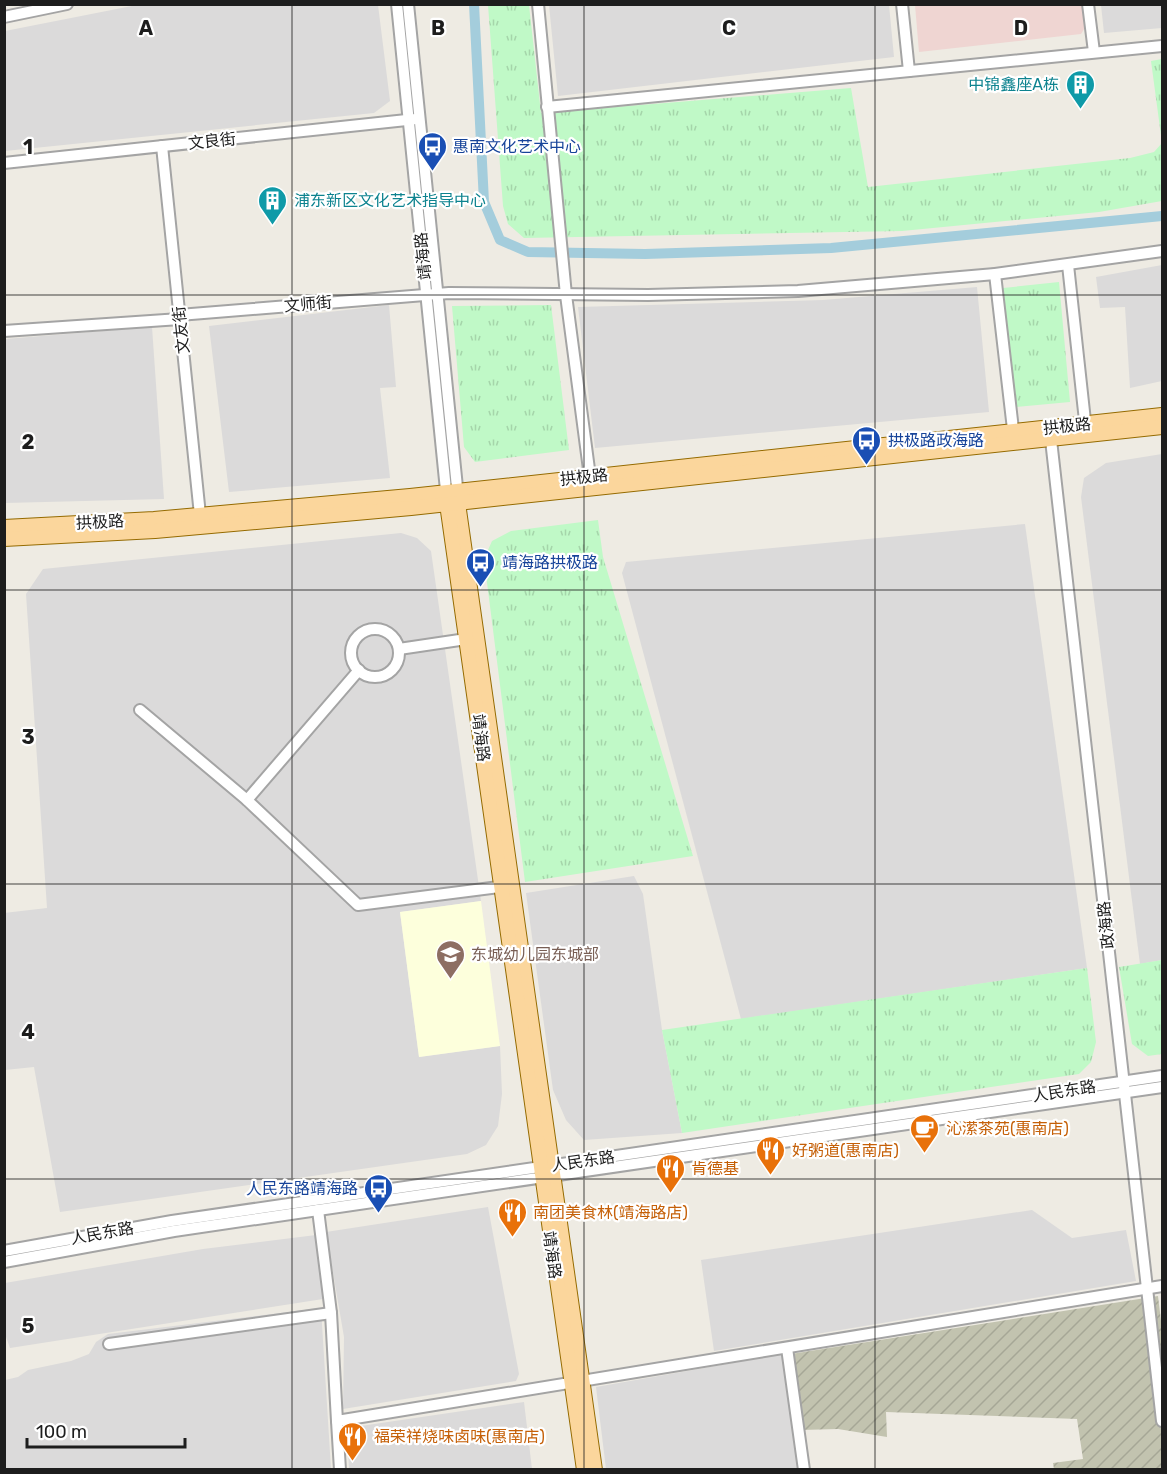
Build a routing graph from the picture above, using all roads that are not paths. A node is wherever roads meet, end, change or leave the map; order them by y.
1 (67, 4) edge
2 (397, 4) edge
3 (408, 4) edge
4 (538, 4) edge
5 (902, 4) edge
6 (1089, 4) edge
7 (4, 17) edge
8 (1162, 46) edge
9 (1094, 52) junction
10 (909, 71) junction
11 (548, 107) junction
12 (415, 119) junction
13 (162, 146) junction
14 (4, 163) edge
15 (1162, 251) edge
16 (1068, 265) junction
17 (995, 274) junction
18 (432, 294) junction
19 (566, 295) junction
20 (180, 317) junction
21 (4, 331) edge
22 (1162, 415) edge
23 (1162, 427) edge
24 (1086, 430) junction
25 (1051, 434) junction
26 (1014, 438) junction
27 (590, 477) junction
28 (452, 497) junction
29 (200, 515) junction
30 (4, 527) edge
31 (4, 539) edge
32 (471, 638) junction
33 (399, 648) junction
34 (359, 670) junction
35 (140, 710) dead end
36 (247, 800) junction
37 (506, 886) junction
38 (1162, 1076) edge
39 (1162, 1086) edge
40 (1124, 1087) junction
41 (546, 1172) junction
42 (318, 1210) junction
43 (4, 1251) edge
44 (4, 1262) edge
45 (1162, 1286) edge
46 (1148, 1288) junction
47 (331, 1313) junction
48 (109, 1344) dead end
49 (787, 1348) junction
50 (577, 1383) junction
51 (337, 1421) junction
52 (1162, 1421) edge
53 (339, 1470) edge
54 (584, 1470) edge
55 (595, 1470) edge
56 (804, 1470) edge

1 - 7 street
2 - 12 street, 靖海路
3 - 12 street, 靖海路
4 - 11 street
5 - 10 street
6 - 9 street
8 - 9 street
9 - 10 street
10 - 11 street
11 - 19 street
12 - 13 street, 文良街
12 - 18 street, 靖海路
13 - 14 street, 文良街
13 - 20 street, 文友街
15 - 16 street, 文师街
16 - 17 street, 文师街
16 - 24 street
17 - 19 street, 文师街
17 - 26 street
18 - 19 street, 文师街
18 - 20 street, 文师街
18 - 28 street, 靖海路
19 - 27 street
20 - 21 street, 文师街
20 - 29 street, 文友街
22 - 24 main road, 拱极路
23 - 24 main road, 拱极路
24 - 25 main road, 拱极路
25 - 26 main road, 拱极路
25 - 40 street, 政海路
26 - 27 main road, 拱极路
26 - 28 main road, 拱极路
27 - 28 main road, 拱极路
28 - 29 main road, 拱极路
28 - 31 main road, 拱极路
28 - 32 main road, 靖海路
29 - 30 main road, 拱极路
32 - 33 street
32 - 37 main road, 靖海路
33 - 34 street
33 - 34 street
34 - 36 street
35 - 36 street
36 - 37 street
37 - 41 main road, 靖海路
38 - 40 street, 人民东路
39 - 40 street, 人民东路
40 - 41 street, 人民东路
40 - 46 street, 政海路
41 - 42 street, 人民东路
41 - 43 street, 人民东路
41 - 50 main road, 靖海路
42 - 44 street, 人民东路
42 - 47 street
45 - 46 street
46 - 49 street
46 - 52 street, 政海路
47 - 48 street
47 - 51 street
49 - 50 street
49 - 56 street
50 - 51 street
50 - 54 main road, 靖海路
50 - 55 main road, 靖海路
51 - 53 street

